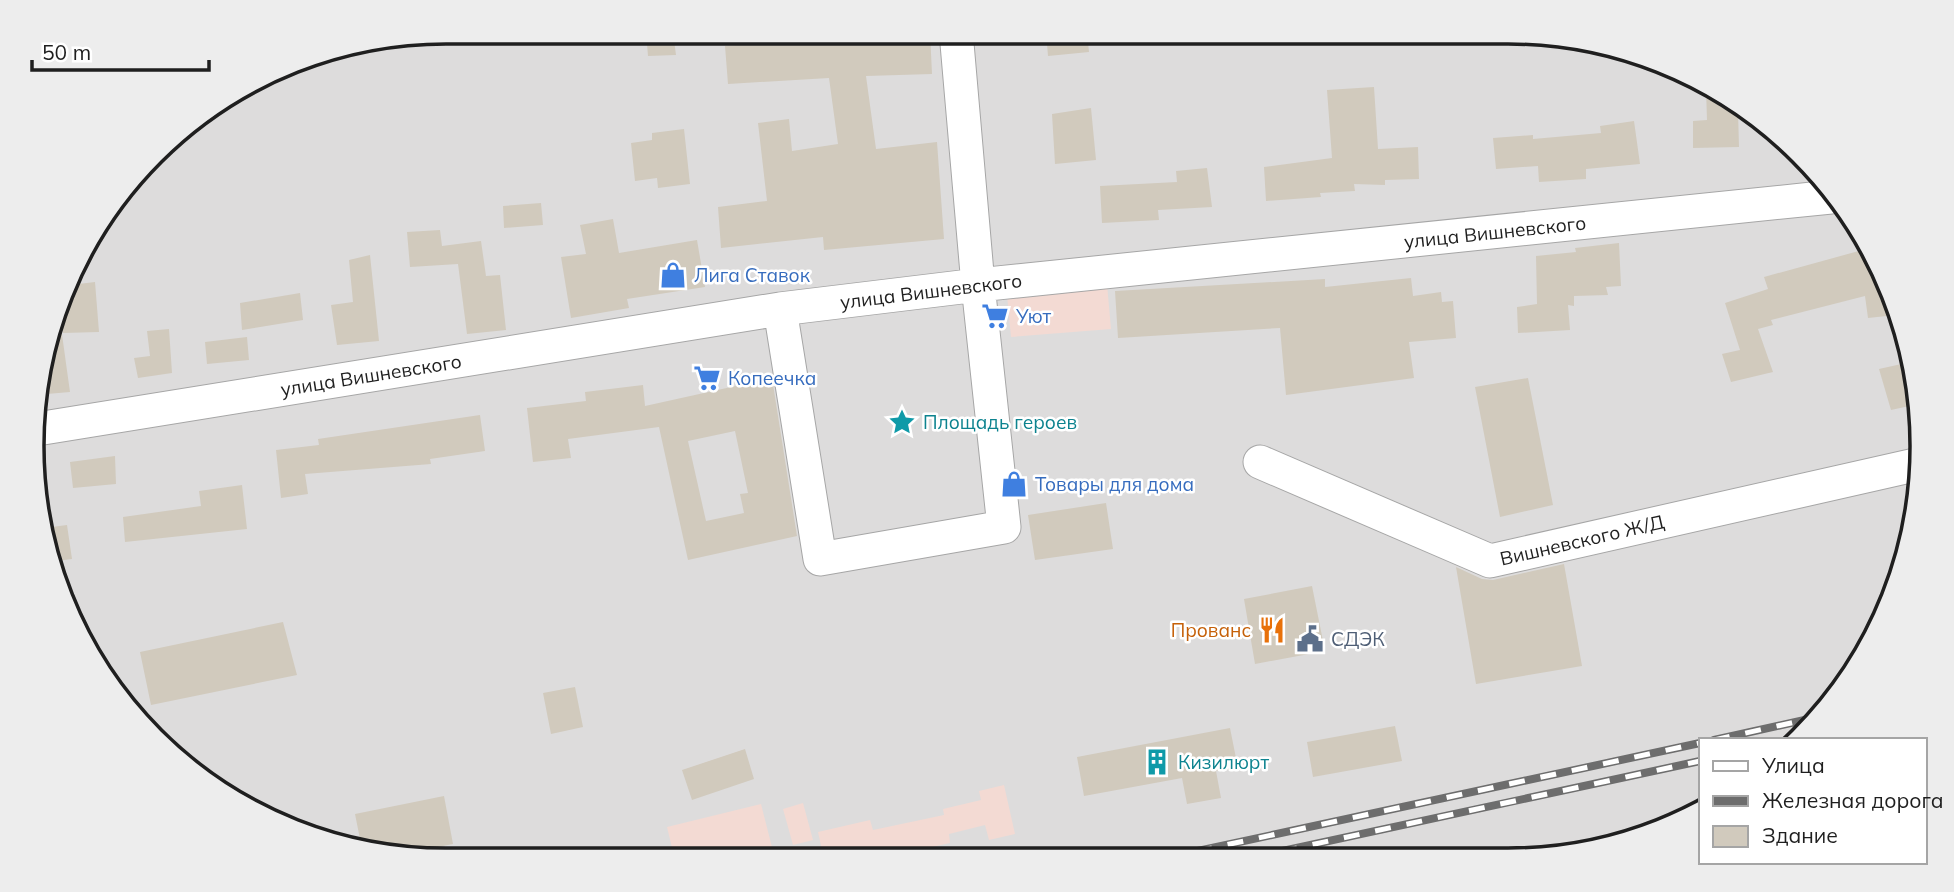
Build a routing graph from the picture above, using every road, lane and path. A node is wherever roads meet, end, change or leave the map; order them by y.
1 (957, 44) edge
2 (1824, 198) edge
3 (978, 285) junction
4 (780, 309) junction
5 (45, 428) edge
6 (1260, 462) dead end
7 (1909, 466) edge

1 - 3 street
2 - 3 street, улица Вишневского
3 - 4 street, улица Вишневского
3 - 4 street
4 - 5 street, улица Вишневского
6 - 7 street, Вишневского Ж/Д

